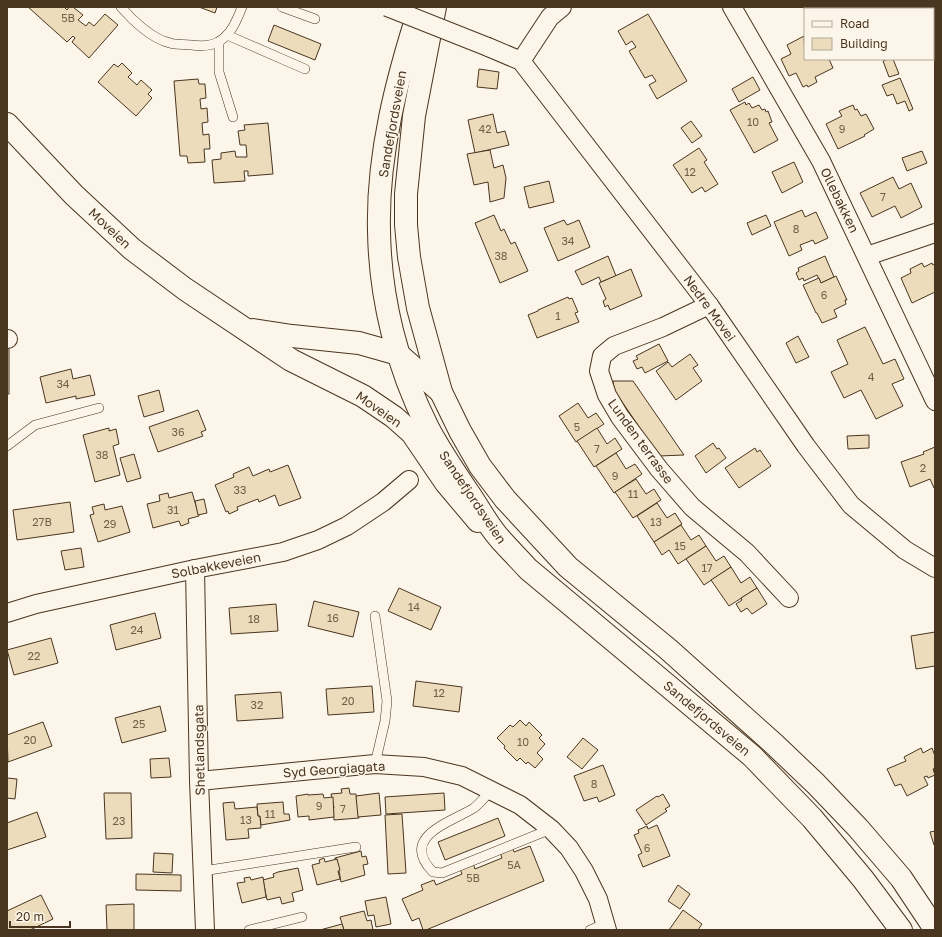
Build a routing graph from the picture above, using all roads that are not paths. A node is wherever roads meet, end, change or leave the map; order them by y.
1 (121, 7) edge
2 (242, 7) edge
3 (282, 7) edge
4 (387, 7) edge
5 (420, 7) edge
6 (435, 7) edge
7 (562, 7) edge
8 (732, 7) edge
9 (315, 19) dead end
10 (227, 35) junction
11 (219, 42) junction
12 (521, 61) junction
13 (305, 69) dead end
14 (233, 117) dead end
15 (7, 124) edge
16 (935, 233) edge
17 (867, 256) junction
18 (709, 305) junction
19 (247, 329) junction
20 (398, 354) junction
21 (442, 392) junction
22 (935, 400) edge
23 (99, 408) dead end
24 (7, 446) edge
25 (409, 480) dead end
26 (500, 539) junction
27 (935, 568) edge
28 (195, 569) junction
29 (789, 598) dead end
30 (7, 614) edge
31 (374, 616) dead end
32 (375, 764) junction
33 (200, 781) junction
34 (491, 790) junction
35 (551, 829) junction
36 (356, 847) dead end
37 (203, 871) junction
38 (302, 917) dead end
39 (601, 928) edge
40 (935, 929) edge
41 (205, 930) edge
42 (249, 930) edge
43 (901, 930) edge

1 - 11 lane
2 - 10 lane
3 - 9 lane
4 - 12 street, Nedre Movei, bridge
5 - 20 main road, Sandefjordsveien
6 - 21 main road, Sandefjordsveien
7 - 12 street
8 - 17 street, Ollebakken
10 - 11 lane
10 - 13 lane
11 - 14 lane
12 - 18 street, Nedre Movei
15 - 19 main road, Moveien
16 - 17 street
17 - 22 street, Ollebakken
18 - 27 street, Nedre Movei
18 - 29 street, Lunden terrasse
19 - 20 main road, Moveien
19 - 26 main road, Moveien
20 - 21 main road, Moveien
20 - 26 main road, Sandefjordsveien
21 - 40 main road, Sandefjordsveien
23 - 24 lane
25 - 28 street, Solbakkeveien
26 - 43 main road, Sandefjordsveien
28 - 30 street, Solbakkeveien
28 - 33 street, Shetlandsgata
31 - 32 lane
32 - 33 street, Syd Georgiagata
32 - 34 street, Syd Georgiagata
33 - 37 street, Shetlandsgata
34 - 35 street, Syd Georgiagata
34 - 35 lane
35 - 39 street, Syd Georgiagata
36 - 37 lane
37 - 41 street, Shetlandsgata
38 - 42 lane

